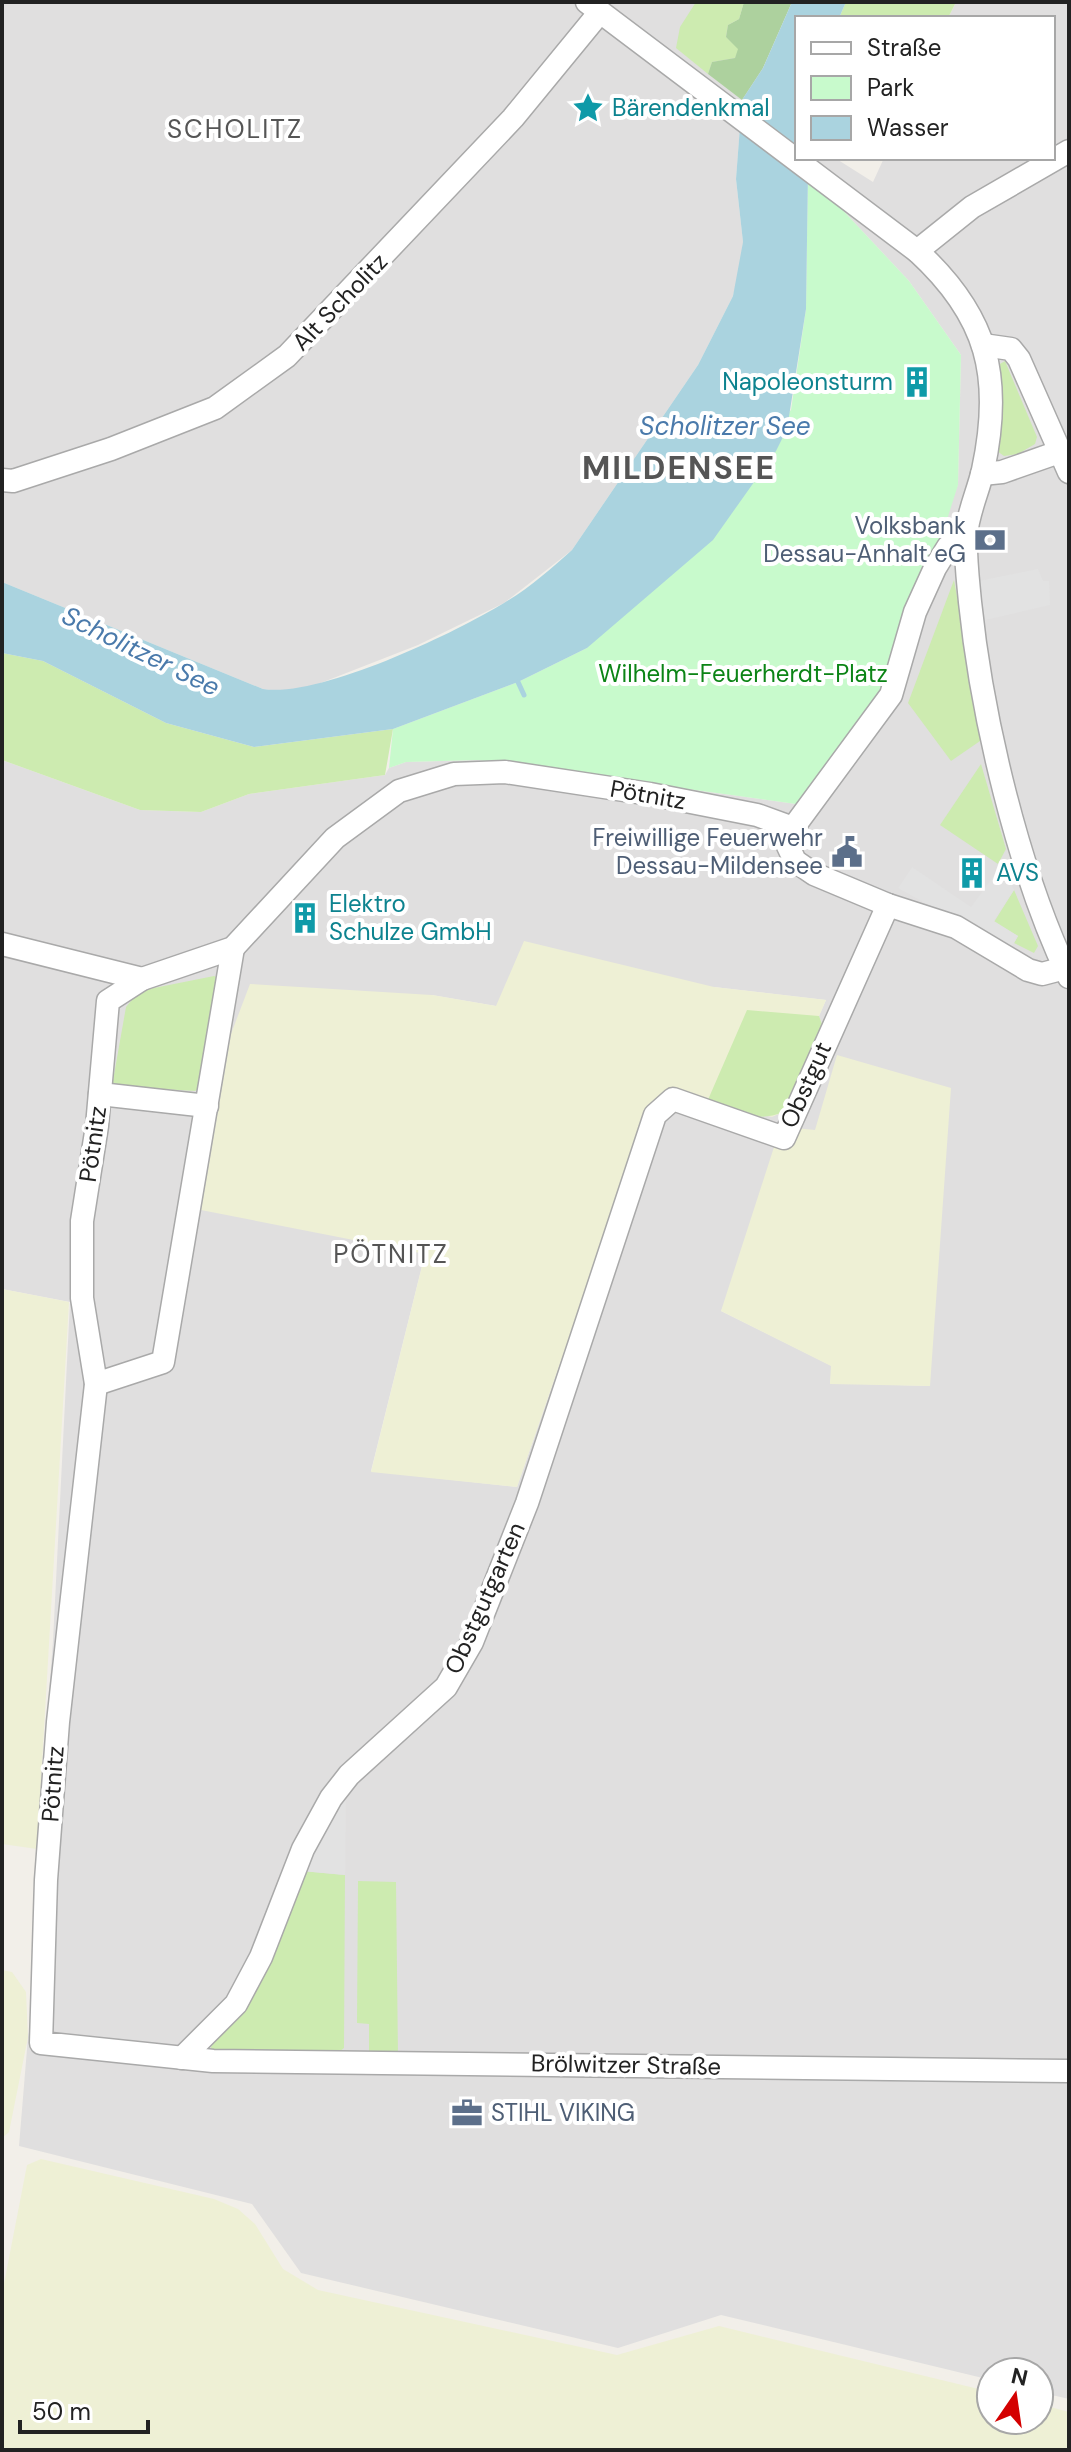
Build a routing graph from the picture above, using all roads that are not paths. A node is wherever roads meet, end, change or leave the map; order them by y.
1 (594, 7) edge
2 (795, 158) edge
3 (797, 160) edge
4 (1053, 160) edge
5 (917, 251) junction
6 (983, 345) junction
7 (1064, 462) edge
8 (982, 474) junction
9 (2, 480) edge
10 (966, 535) junction
11 (793, 828) junction
12 (888, 905) junction
13 (2, 944) edge
14 (233, 948) junction
15 (1067, 972) edge
16 (142, 979) junction
17 (100, 1094) junction
18 (207, 1106) junction
19 (655, 1115) joint
20 (96, 1384) junction
21 (182, 2058) junction
22 (1069, 2071) edge

1 - 2 street
1 - 9 street, Alt Scholitz
3 - 5 street
4 - 5 street
5 - 6 street
6 - 7 street
6 - 8 street
7 - 8 street
8 - 10 street
10 - 11 street
10 - 15 street
11 - 12 street
11 - 14 street, Pötnitz
12 - 15 street
12 - 19 street, Obstgut
13 - 16 street
14 - 16 street, Pötnitz
14 - 18 street
16 - 17 street, Pötnitz
17 - 18 street, Pötnitz
17 - 20 street, Pötnitz
18 - 20 street
19 - 21 street, Obstgutgarten
20 - 21 street, Pötnitz
21 - 22 street, Brölwitzer Straße

